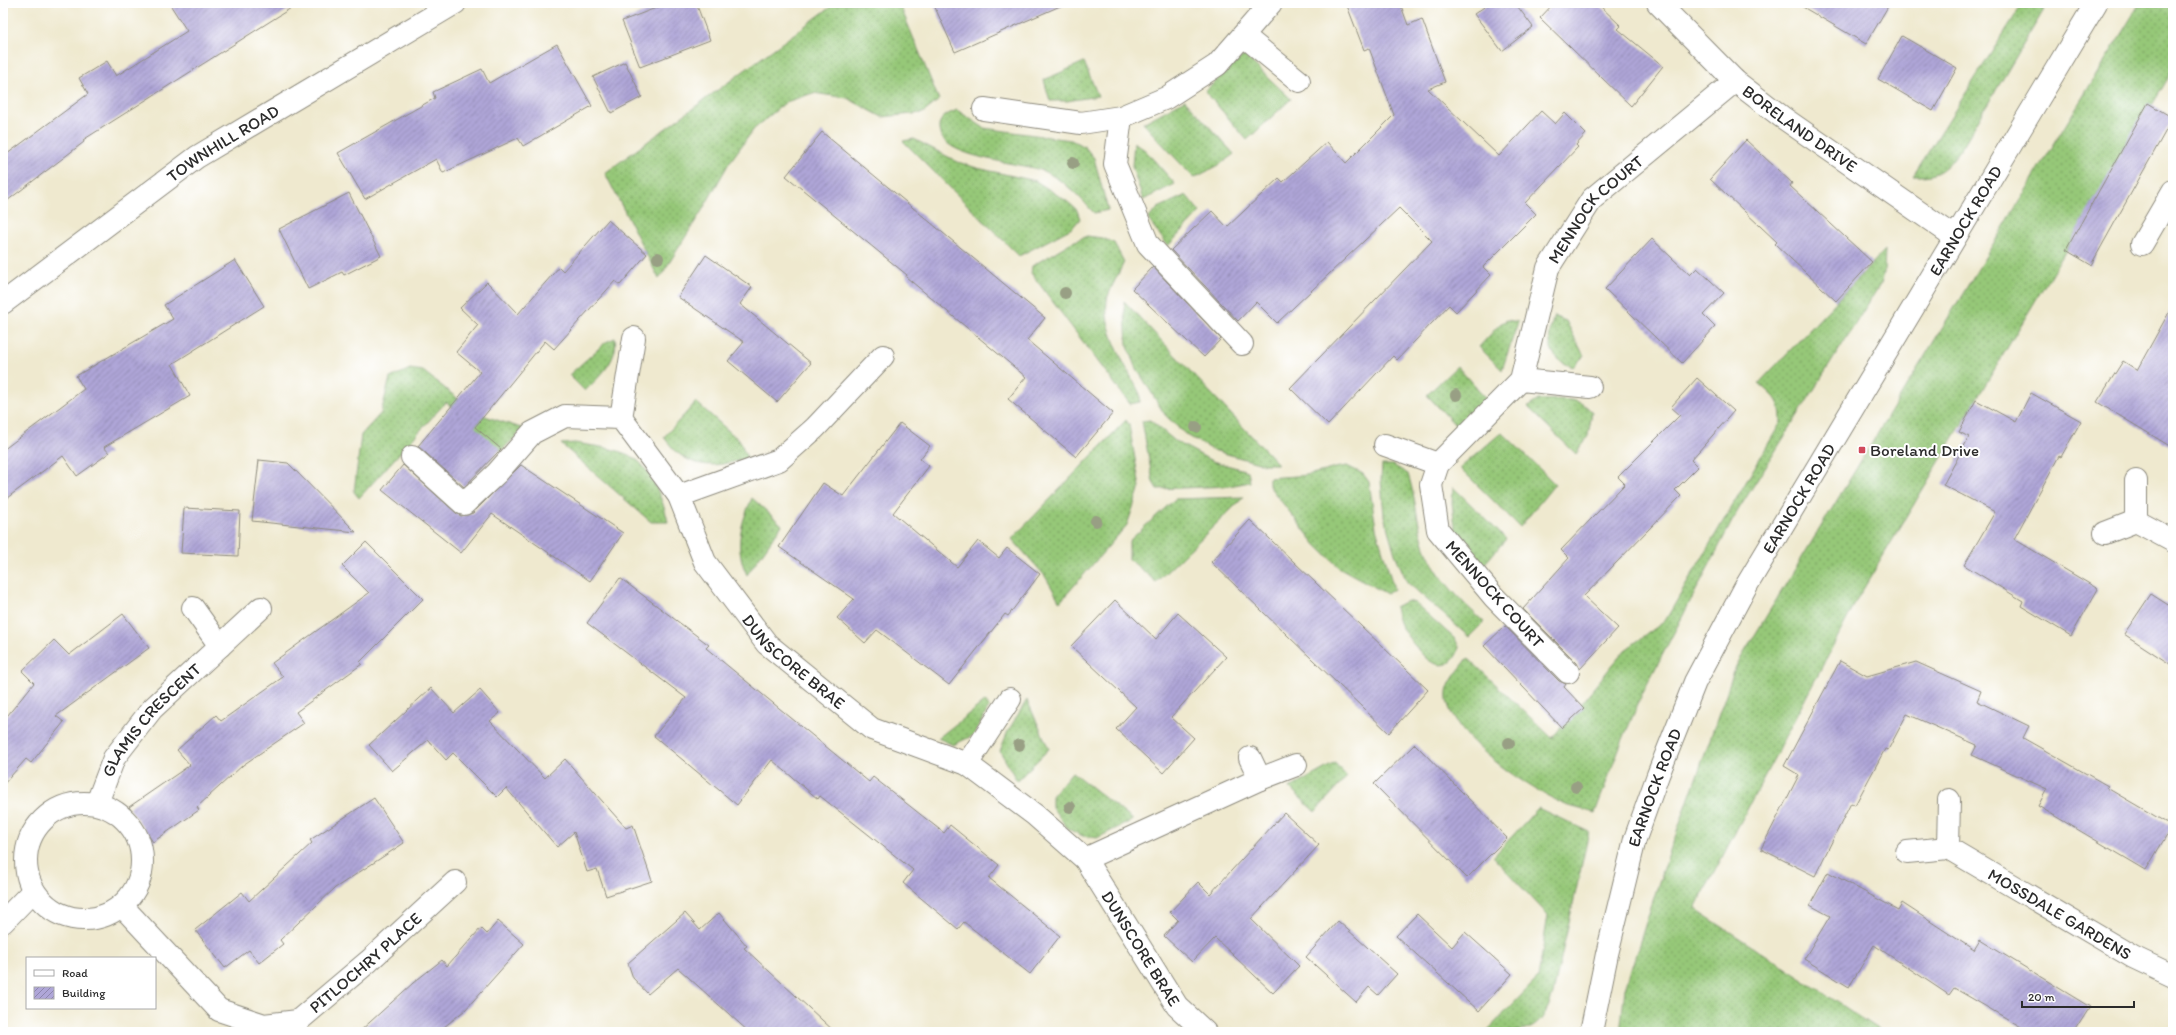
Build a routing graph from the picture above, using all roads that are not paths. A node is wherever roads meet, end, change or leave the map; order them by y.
1 (455, 3) edge
2 (1271, 3) edge
3 (1658, 3) edge
4 (2096, 3) edge
5 (1244, 36) junction
6 (1299, 81) dead end
7 (1735, 81) junction
8 (984, 109) dead end
9 (1121, 117) junction
10 (2173, 191) edge
11 (1955, 237) junction
12 (2142, 244) dead end
13 (3, 303) edge
14 (634, 338) dead end
15 (1242, 344) dead end
16 (883, 356) dead end
17 (1521, 380) junction
18 (1590, 387) dead end
19 (621, 418) junction
20 (1385, 445) dead end
21 (412, 457) dead end
22 (1438, 464) junction
23 (2136, 481) dead end
24 (679, 496) junction
25 (2136, 522) junction
26 (2105, 533) dead end
27 (2173, 541) edge
28 (193, 608) dead end
29 (261, 608) dead end
30 (220, 646) junction
31 (1568, 672) dead end
32 (1010, 699) dead end
33 (1250, 758) dead end
34 (967, 764) junction
35 (1296, 765) dead end
36 (1260, 779) junction
37 (1949, 800) dead end
38 (97, 803) junction
39 (1948, 848) junction
40 (1907, 852) dead end
41 (1085, 859) junction
42 (455, 882) dead end
43 (33, 891) junction
44 (122, 906) junction
45 (3, 922) edge
46 (2173, 976) edge
47 (1205, 1032) edge
48 (1591, 1032) edge

1 - 13 street, TOWNHILL ROAD
2 - 5 street
3 - 7 street, BORELAND DRIVE
4 - 11 street, EARNOCK ROAD
5 - 6 street
5 - 9 street
7 - 11 street, BORELAND DRIVE
7 - 17 street, MENNOCK COURT
8 - 9 street
9 - 15 street
10 - 12 street
11 - 48 street, EARNOCK ROAD
14 - 19 street
16 - 24 street
17 - 18 street
17 - 22 street, MENNOCK COURT
19 - 21 street
19 - 24 street, DUNSCORE BRAE
20 - 22 street
22 - 31 street, MENNOCK COURT
23 - 25 street
24 - 34 street, DUNSCORE BRAE
25 - 26 street
25 - 27 street
28 - 30 street
29 - 30 street, GLAMIS CRESCENT
30 - 38 street, GLAMIS CRESCENT
32 - 34 street
33 - 36 street
34 - 41 street, DUNSCORE BRAE
35 - 36 street
36 - 41 street
37 - 39 street
38 - 43 street
38 - 44 street
39 - 40 street
39 - 46 street, MOSSDALE GARDENS
41 - 47 street, DUNSCORE BRAE
42 - 44 street, PITLOCHRY PLACE
43 - 44 street
43 - 45 street

